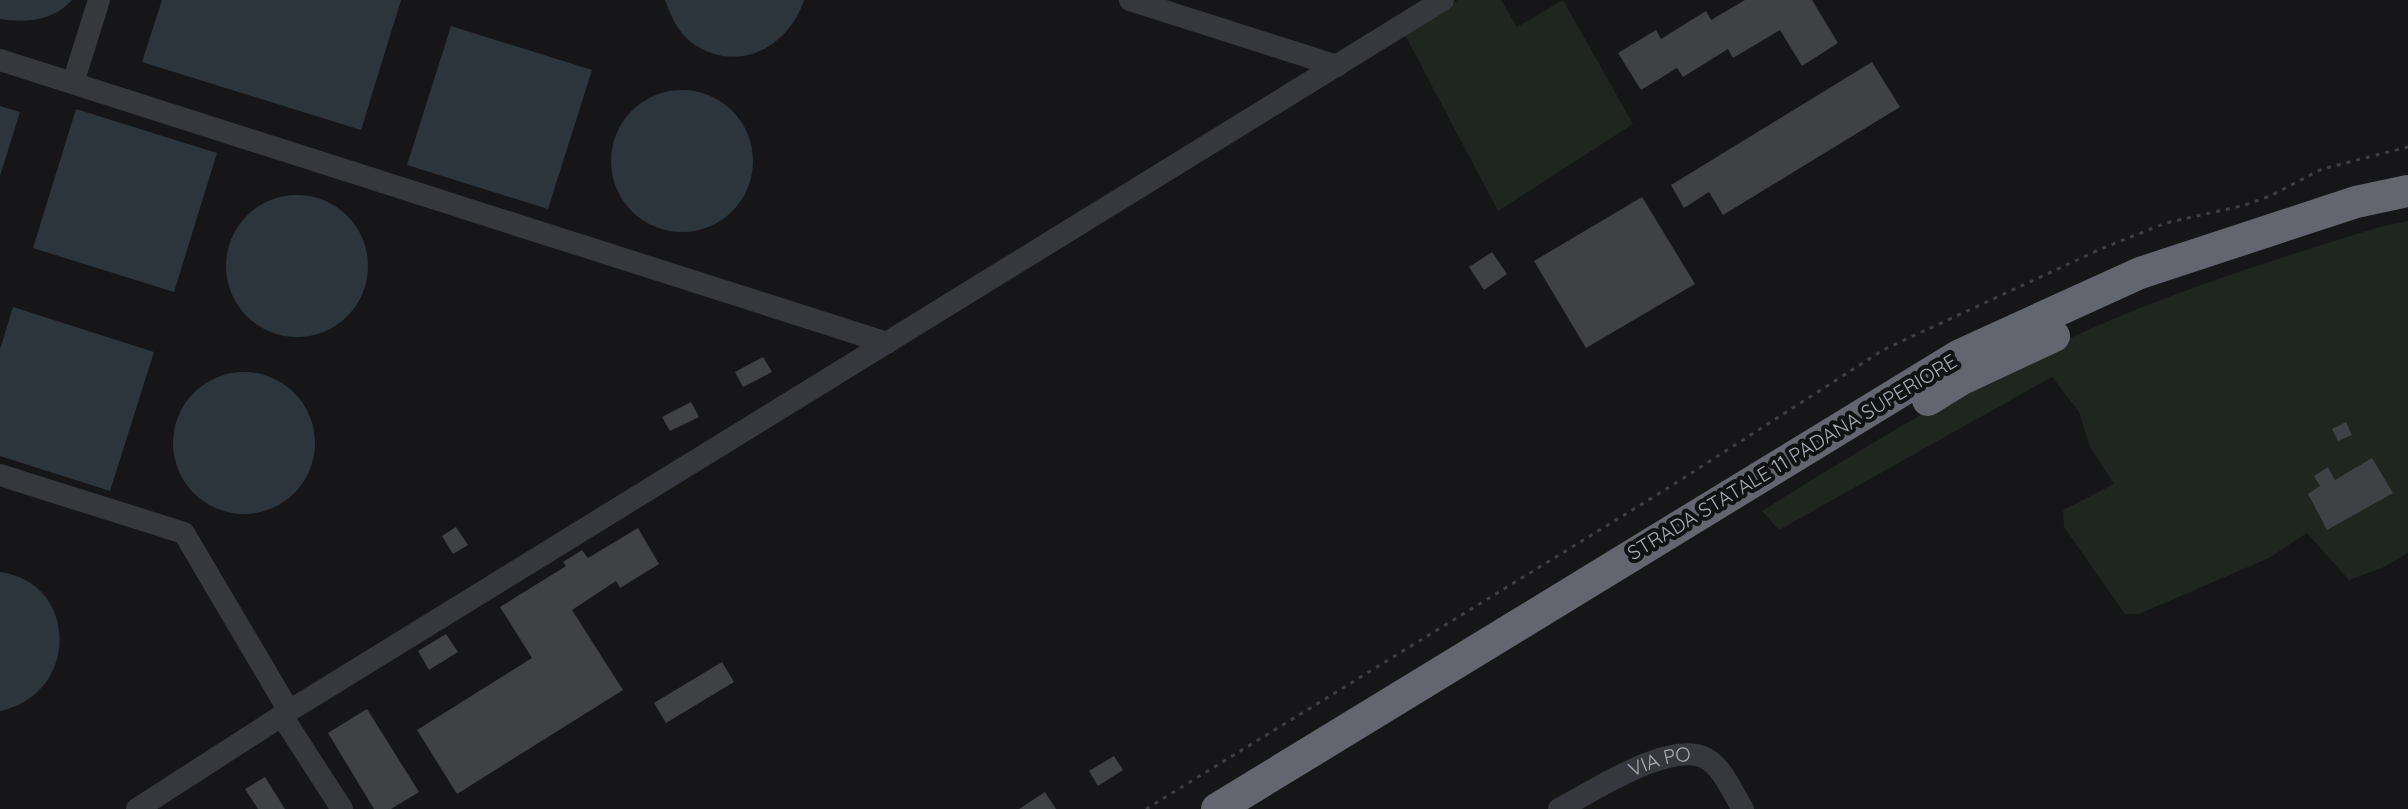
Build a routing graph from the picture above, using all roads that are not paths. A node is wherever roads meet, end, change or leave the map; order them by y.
1 (99, 0) edge
2 (1130, 0) edge
3 (1443, 0) edge
4 (0, 60) edge
5 (1337, 66) junction
6 (73, 83) junction
7 (2408, 191) edge
8 (2408, 209) edge
9 (887, 343) junction
10 (0, 475) edge
11 (285, 714) junction
12 (137, 809) edge
13 (342, 809) edge
14 (1217, 809) edge
15 (1256, 809) edge
16 (1559, 809) edge
17 (1743, 809) edge

1 - 6 street
2 - 5 street
3 - 5 street
4 - 6 street
5 - 9 street
6 - 9 street
7 - 14 highway, STRADA STATALE 11 PADANA SUPERIORE
8 - 15 highway, STRADA STATALE 11 PADANA SUPERIORE
9 - 11 street
10 - 11 street
11 - 12 street
11 - 13 street
16 - 17 street, VIA PO

